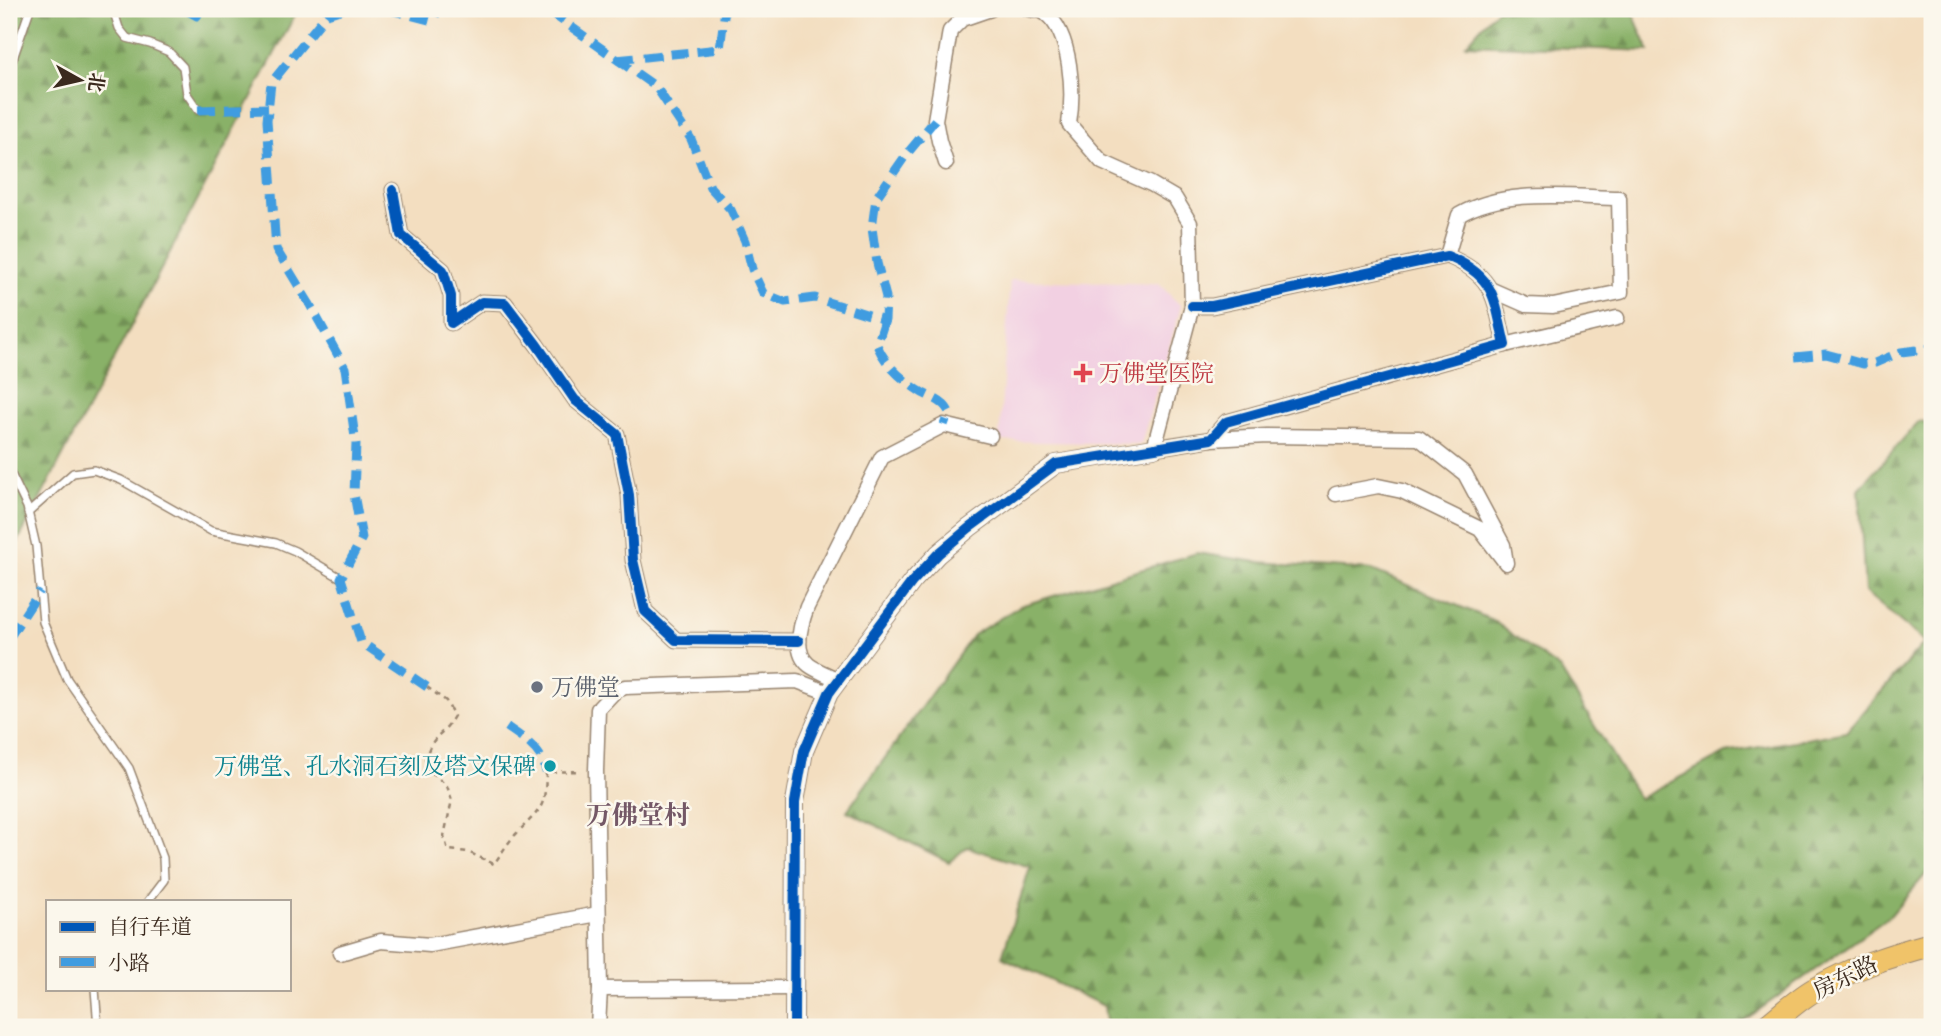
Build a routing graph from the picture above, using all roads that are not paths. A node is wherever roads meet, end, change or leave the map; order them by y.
1 (30, 9) edge
2 (113, 9) edge
3 (991, 9) edge
4 (1028, 9) edge
5 (9, 70) edge
6 (198, 110) dead end
7 (946, 163) dead end
8 (393, 190) dead end
9 (1447, 256) junction
10 (1492, 290) junction
11 (1192, 306) junction
12 (1617, 318) dead end
13 (1506, 345) junction
14 (990, 436) dead end
15 (1211, 439) junction
16 (1154, 449) junction
17 (9, 470) edge
18 (9, 487) edge
19 (19, 490) junction
20 (1336, 494) dead end
21 (28, 513) junction
22 (341, 578) dead end
23 (799, 641) junction
24 (834, 687) junction
25 (149, 900) edge
26 (598, 914) junction
27 (1932, 944) edge
28 (340, 953) dead end
29 (793, 988) junction
30 (600, 989) junction
31 (95, 990) edge
32 (98, 1027) edge
33 (598, 1027) edge
34 (794, 1027) edge
35 (1766, 1027) edge

1 - 5 lane
2 - 6 lane
3 - 7 street
4 - 11 street
8 - 23 street
9 - 10 street
9 - 10 street
9 - 11 street
10 - 13 street
11 - 16 street
12 - 13 street
13 - 15 street
14 - 23 street
15 - 16 street
15 - 20 street
16 - 24 street
17 - 19 lane
18 - 19 lane
19 - 21 lane
21 - 22 lane
21 - 25 lane
23 - 24 street
24 - 26 street
24 - 29 street
26 - 28 street
26 - 30 street
27 - 35 main road, 房东路
29 - 30 street
29 - 34 street
30 - 33 street
31 - 32 lane

